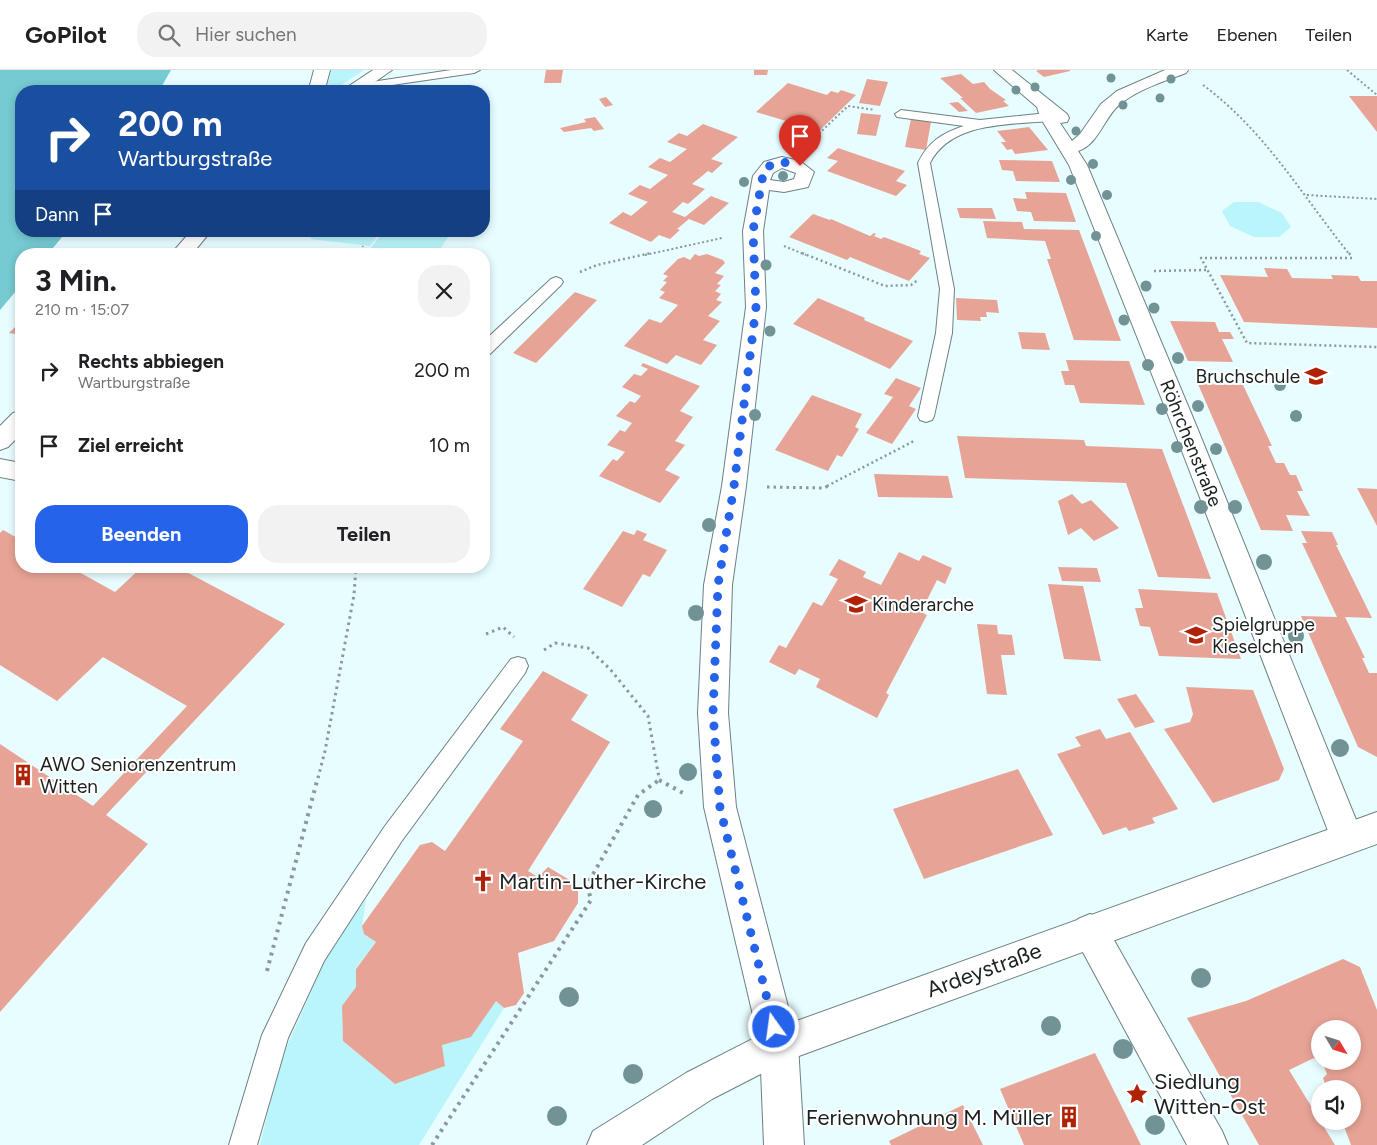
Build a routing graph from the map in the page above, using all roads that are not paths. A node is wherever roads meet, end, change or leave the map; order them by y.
1 (322, 70) edge
2 (384, 70) edge
3 (474, 70) edge
4 (1002, 70) edge
5 (1180, 70) edge
6 (318, 85) edge
7 (361, 85) edge
8 (380, 85) edge
9 (1047, 112) junction
10 (901, 114) dead end
11 (1097, 120) junction
12 (980, 124) junction
13 (1068, 148) junction
14 (789, 163) road end
15 (197, 237) edge
16 (186, 248) edge
17 (556, 282) road end
18 (490, 344) edge
19 (926, 416) road end
20 (15, 425) edge
21 (0, 441) edge
22 (0, 468) edge
23 (15, 471) edge
24 (518, 666) road end
25 (1362, 832) edge
26 (1090, 931) junction
27 (779, 1045) junction
28 (243, 1145) edge
29 (607, 1145) edge
30 (784, 1145) edge
31 (1208, 1145) edge

1 - 6 street
2 - 7 street
3 - 8 lane
4 - 9 street, Röhrchenstraße
5 - 11 street
9 - 11 street
9 - 12 lane
9 - 13 street, Röhrchenstraße
10 - 12 lane
11 - 13 street
12 - 19 lane
13 - 25 street, Röhrchenstraße
14 - 27 street
15 - 16 street
17 - 18 lane
20 - 21 street
22 - 23 street
24 - 28 lane
25 - 26 street, Ardeystraße
26 - 27 street, Ardeystraße
26 - 31 street
27 - 29 street, Ardeystraße
27 - 30 street

